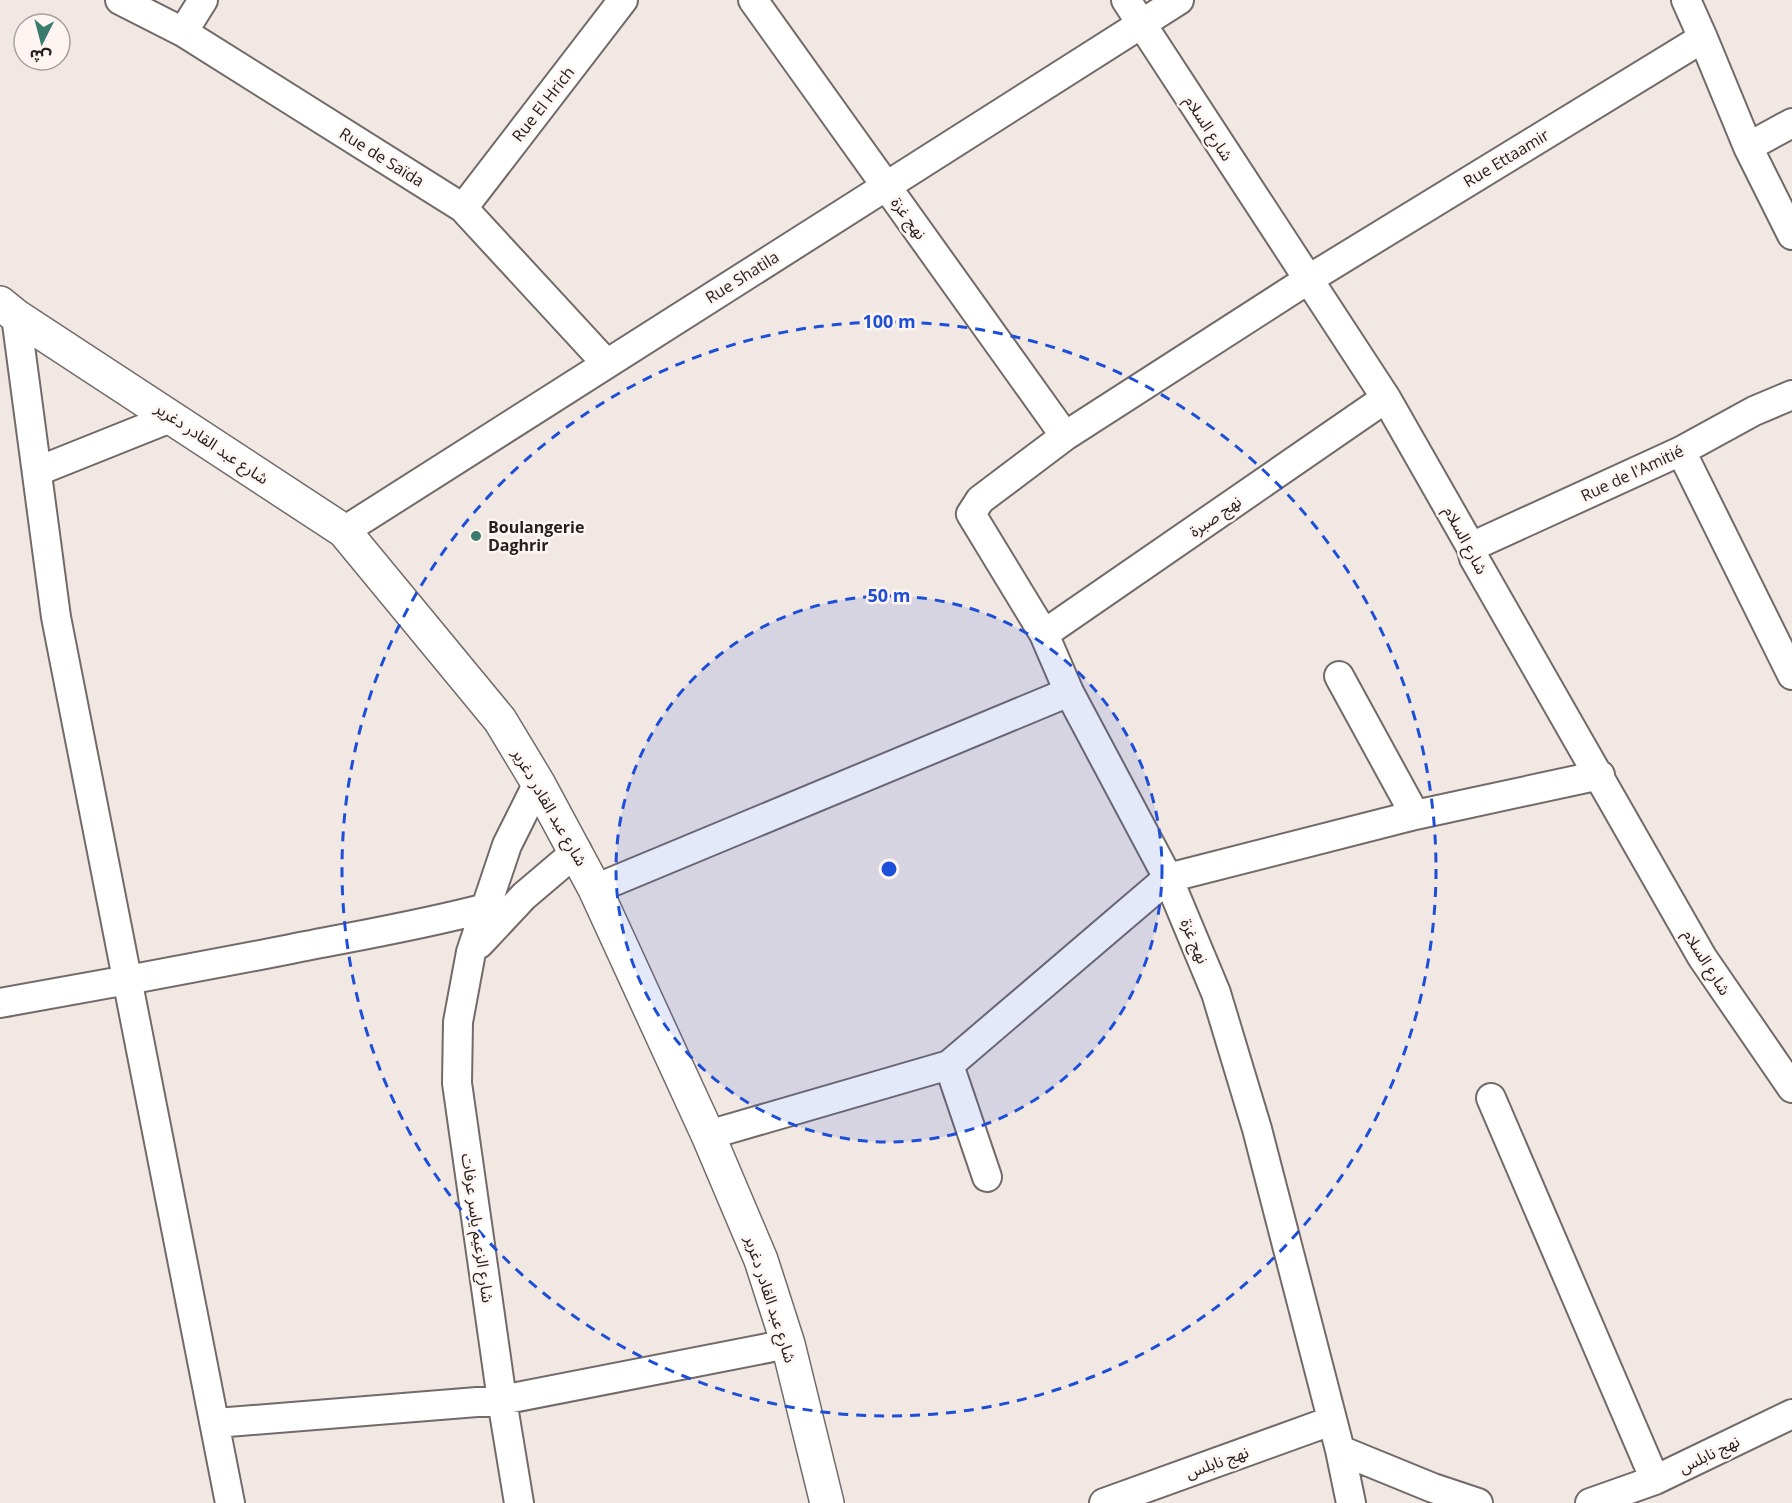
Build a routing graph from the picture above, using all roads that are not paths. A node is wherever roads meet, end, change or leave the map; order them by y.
1 (120, 0) edge
2 (203, 0) edge
3 (623, 0) edge
4 (753, 0) edge
5 (1126, 0) edge
6 (1179, 0) edge
7 (1686, 0) edge
8 (1142, 25) junction
9 (183, 32) junction
10 (1703, 38) junction
11 (1792, 123) edge
12 (1748, 147) junction
13 (885, 186) junction
14 (463, 208) junction
15 (1792, 235) edge
16 (1308, 279) junction
17 (5, 308) edge
18 (606, 363) junction
19 (1792, 395) edge
20 (1386, 398) junction
21 (173, 417) junction
22 (1065, 436) junction
23 (1681, 451) junction
24 (38, 471) junction
25 (980, 500) joint
26 (344, 531) junction
27 (1471, 547) junction
28 (1044, 634) junction
29 (1792, 675) edge
30 (1339, 676) dead end
31 (1068, 692) junction
32 (1600, 775) junction
33 (538, 783) junction
34 (1414, 816) junction
35 (577, 851) junction
36 (1168, 878) junction
37 (595, 889) junction
38 (486, 908) junction
39 (471, 952) junction
40 (129, 980) junction
41 (0, 1002) edge
42 (949, 1065) junction
43 (1792, 1088) edge
44 (1491, 1098) dead end
45 (708, 1135) junction
46 (987, 1177) dead end
47 (788, 1344) junction
48 (502, 1400) junction
49 (1792, 1414) edge
50 (1331, 1421) junction
51 (216, 1423) junction
52 (1340, 1450) junction
53 (1654, 1480) junction
54 (230, 1503) edge
55 (519, 1503) edge
56 (827, 1503) edge
57 (1104, 1503) edge
58 (1351, 1503) edge
59 (1478, 1503) edge
60 (1590, 1503) edge

1 - 9 street, Rue de Saïda
2 - 9 street
3 - 14 street, Rue El Hrich
4 - 13 street, نهج غزة
5 - 8 street, شارع السلام
6 - 8 street, Rue Shatila
7 - 10 street
8 - 13 street, Rue Shatila
8 - 16 street, شارع السلام
9 - 14 street, Rue de Saïda
10 - 12 street
10 - 16 street, Rue Ettaamir
11 - 12 street
12 - 15 street
13 - 18 street, Rue Shatila
13 - 22 street, نهج غزة
14 - 18 street, Rue de Saïda
16 - 20 street, شارع السلام
16 - 22 street, Rue Ettaamir
17 - 21 main road, شارع عبد القادر دغرير
17 - 24 street
18 - 26 street, Rue Shatila
19 - 23 street, Rue de l'Amitié
20 - 27 street, شارع السلام
20 - 28 street, نهج صبرة
21 - 24 street
21 - 26 main road, شارع عبد القادر دغرير
22 - 25 street, Rue Ettaamir
23 - 27 street, Rue de l'Amitié
23 - 29 street
24 - 40 street
25 - 28 street, نهج غزة
26 - 33 main road, شارع عبد القادر دغرير
27 - 32 street, شارع السلام
28 - 31 street, نهج غزة
30 - 34 street
31 - 36 street, نهج غزة
31 - 37 street
32 - 34 street
32 - 43 street, شارع السلام
33 - 35 main road, شارع عبد القادر دغرير
33 - 38 street, شارع الزعيم ياسر عرفات
34 - 36 street
35 - 37 main road, شارع عبد القادر دغرير
35 - 39 street
36 - 42 street
36 - 50 street, نهج غزة
37 - 45 main road, شارع عبد القادر دغرير
38 - 39 street, شارع الزعيم ياسر عرفات
38 - 40 street
39 - 48 street, شارع الزعيم ياسر عرفات
40 - 41 street
40 - 51 street
42 - 45 street
42 - 46 street
44 - 53 street
45 - 47 main road, شارع عبد القادر دغرير
47 - 48 street
47 - 56 main road, شارع عبد القادر دغرير
48 - 51 street
48 - 55 street, شارع الزعيم ياسر عرفات
49 - 53 street, نهج نابلس
50 - 52 street, نهج غزة
50 - 57 street, نهج نابلس
51 - 54 street
52 - 58 street, نهج غزة
52 - 59 street
53 - 60 street, نهج نابلس

